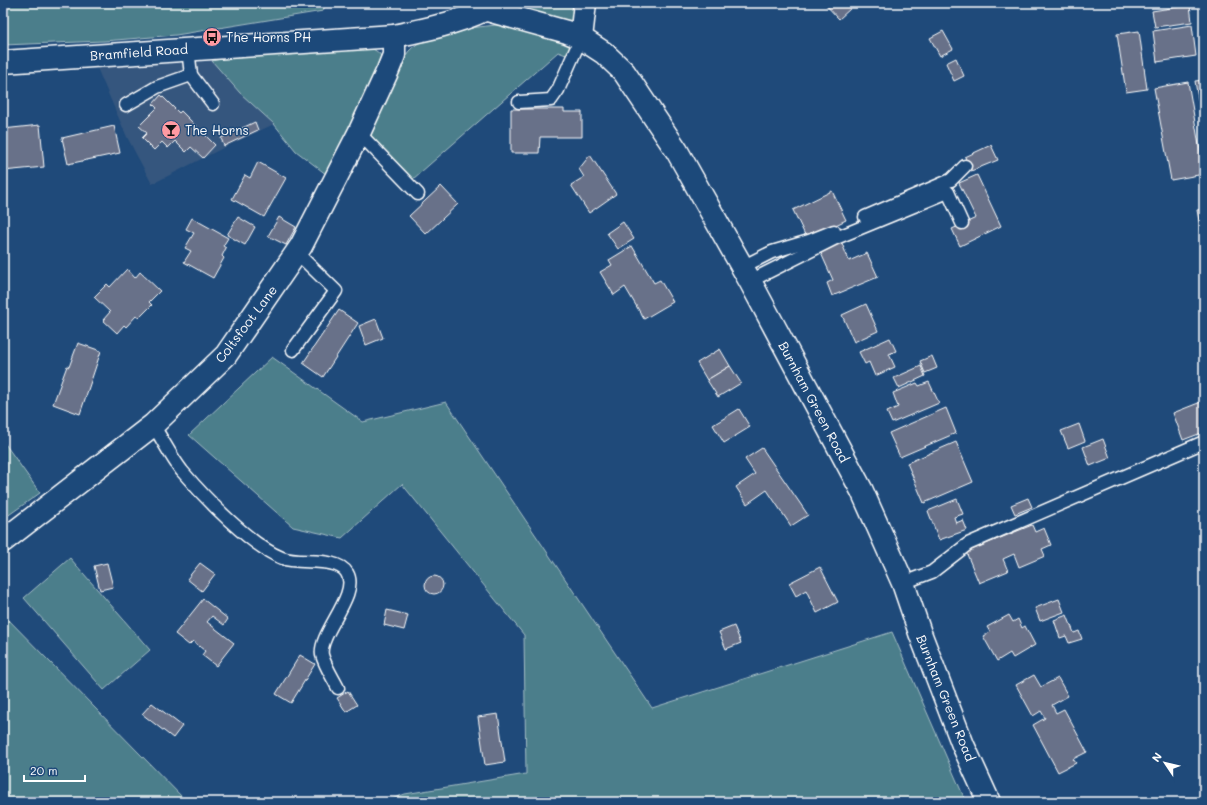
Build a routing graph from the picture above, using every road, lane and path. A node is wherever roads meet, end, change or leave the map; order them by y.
1 (585, 3) edge
2 (493, 6) edge
3 (394, 36) junction
4 (581, 38) junction
5 (188, 49) junction
6 (3, 62) edge
7 (191, 75) junction
8 (519, 102) dead end
9 (213, 104) dead end
10 (126, 106) dead end
11 (359, 133) junction
12 (965, 166) dead end
13 (418, 194) dead end
14 (962, 223) dead end
15 (296, 252) junction
16 (746, 274) junction
17 (293, 350) dead end
18 (154, 425) junction
19 (1204, 442) edge
20 (3, 541) edge
21 (903, 583) junction
22 (338, 688) dead end
23 (989, 802) edge

1 - 4 street
2 - 3 street, Bramfield Road
2 - 4 street, Burnham Green Road
3 - 5 street, Bramfield Road
3 - 11 street, Coltsfoot Lane
4 - 8 lane
4 - 16 street, Burnham Green Road
5 - 6 street, Bramfield Road
5 - 7 lane
7 - 9 lane
7 - 10 lane
11 - 13 lane
11 - 15 street, Coltsfoot Lane
12 - 16 lane
14 - 16 lane
15 - 17 lane
15 - 18 street, Coltsfoot Lane
16 - 21 street, Burnham Green Road
18 - 20 street, Coltsfoot Lane
18 - 22 lane
19 - 21 lane
21 - 23 street, Burnham Green Road

